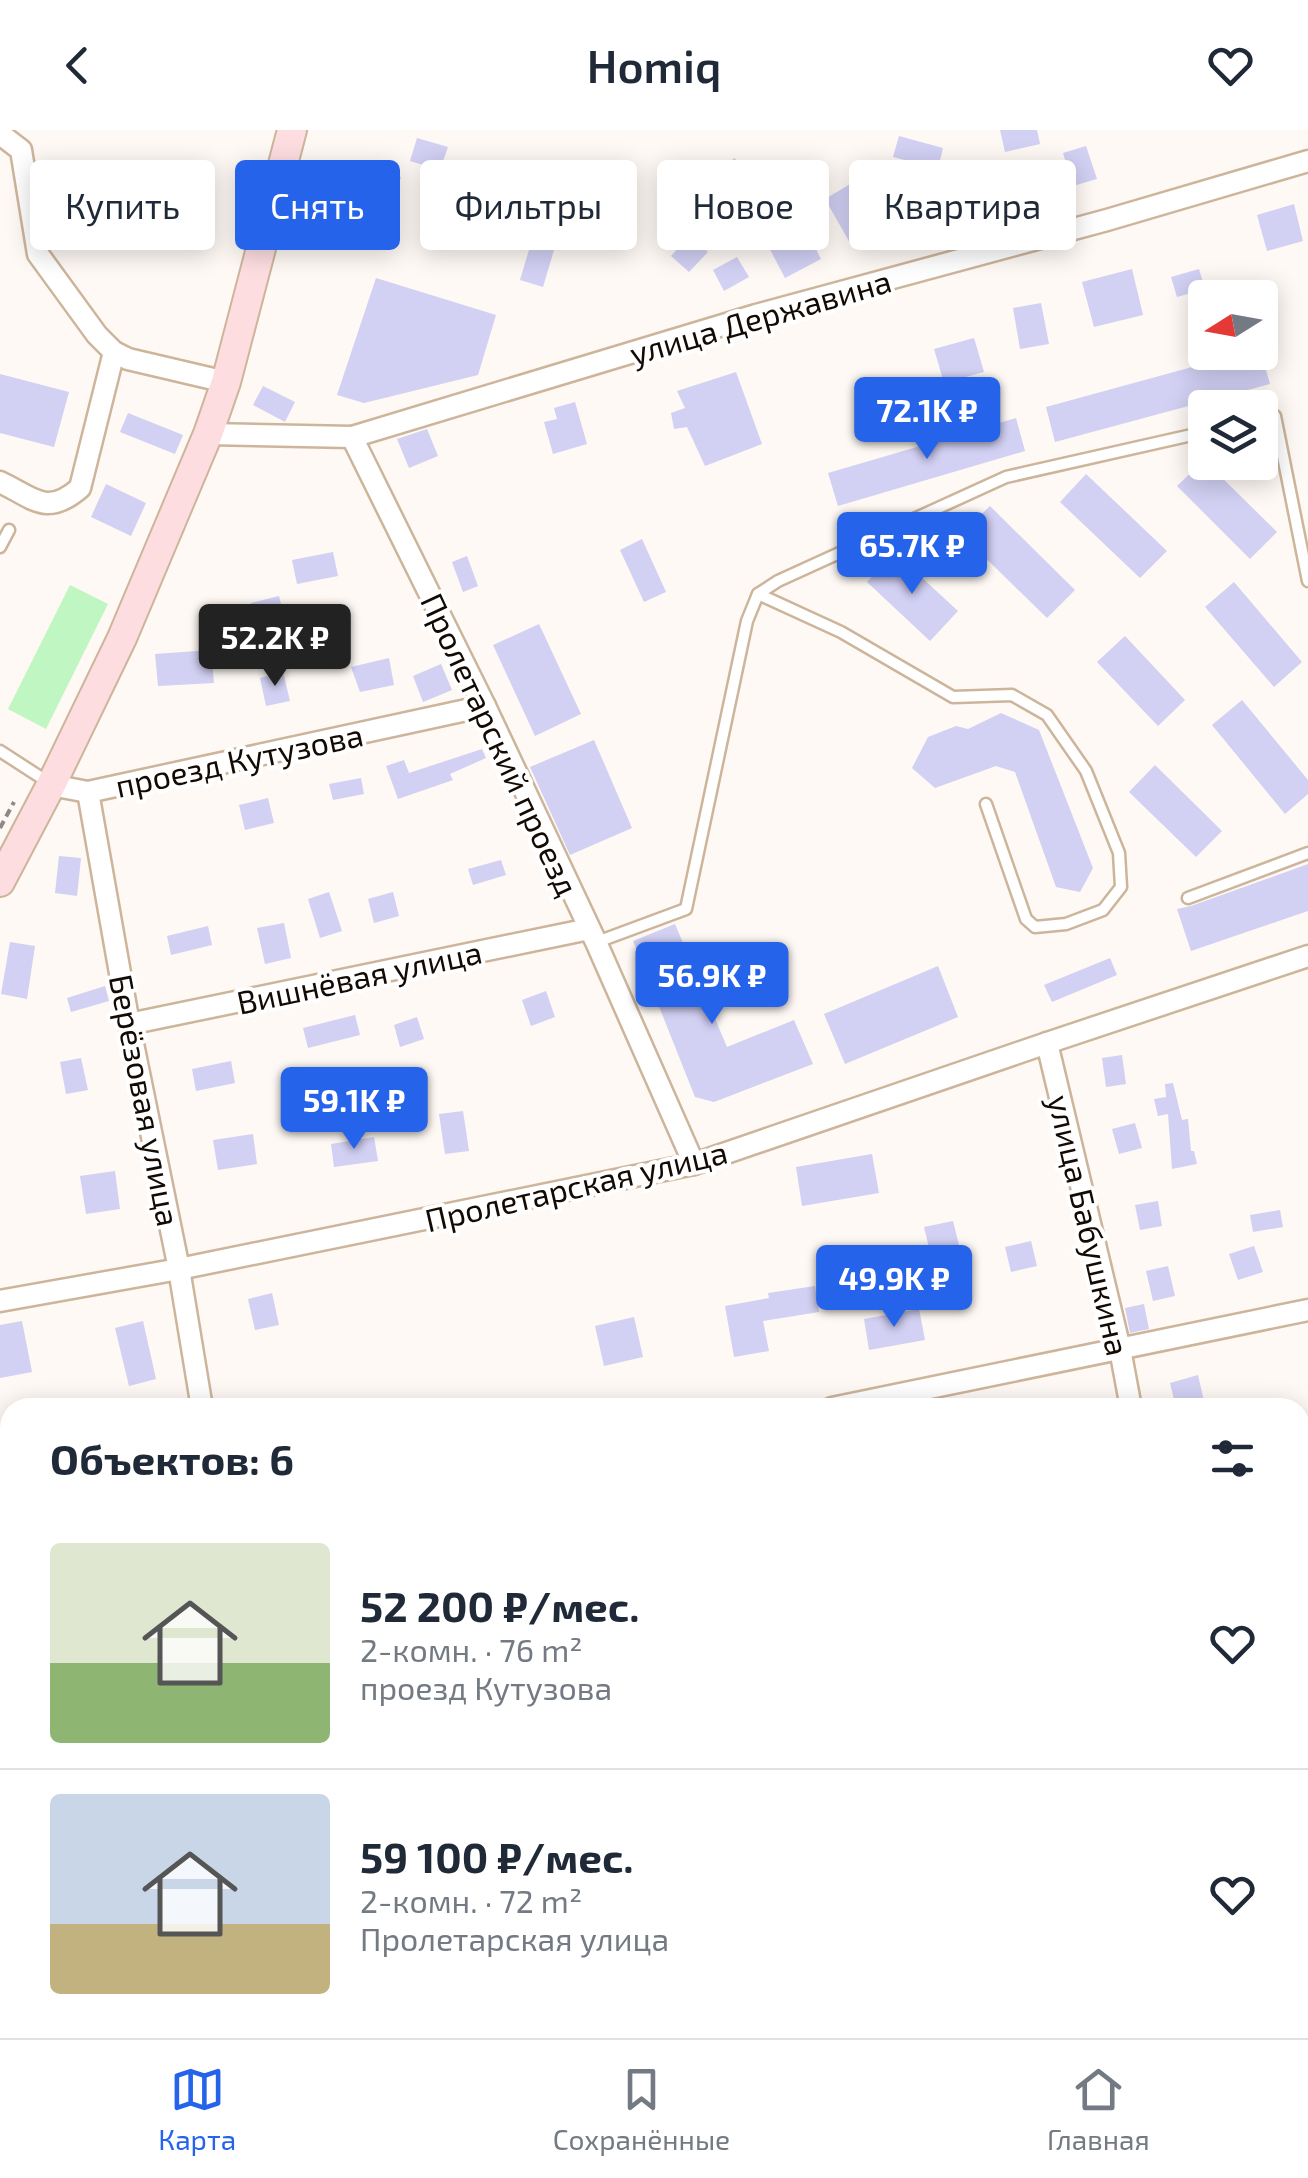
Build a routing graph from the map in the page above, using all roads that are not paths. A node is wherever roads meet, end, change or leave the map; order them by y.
1 (292, 130) edge
2 (0, 134) edge
3 (1308, 162) edge
4 (114, 352) junction
5 (226, 382) junction
6 (1278, 431) edge
7 (208, 434) junction
8 (352, 436) junction
9 (1188, 436) edge
10 (0, 482) edge
11 (8, 530) dead end
12 (0, 547) edge
13 (1308, 582) edge
14 (758, 594) junction
15 (485, 706) junction
16 (0, 751) edge
17 (52, 785) junction
18 (88, 792) junction
19 (986, 804) dead end
20 (1308, 853) edge
21 (2, 874) edge
22 (1188, 898) dead end
23 (592, 936) junction
24 (1308, 956) edge
25 (130, 1024) junction
26 (1046, 1042) junction
27 (694, 1164) junction
28 (179, 1269) junction
29 (0, 1300) edge
30 (1308, 1310) edge
31 (1120, 1349) junction
32 (200, 1398) edge
33 (881, 1398) edge
34 (1130, 1398) edge

1 - 5 main road
2 - 4 street
3 - 8 street, улица Державина
4 - 5 street
4 - 10 street
5 - 7 main road
6 - 13 lane
7 - 8 street, улица Державина
7 - 17 main road
8 - 15 street, Пролетарский проезд
9 - 14 lane
11 - 12 lane
14 - 19 lane
14 - 23 lane
15 - 18 street, проезд Кутузова
15 - 23 street, Пролетарский проезд
16 - 17 lane
17 - 18 street, проезд Кутузова
17 - 21 main road
18 - 25 street, Берёзовая улица
20 - 22 lane
23 - 25 street, Вишнёвая улица
23 - 27 street, Пролетарский проезд
24 - 26 street, Пролетарская улица
25 - 28 street, Берёзовая улица
26 - 27 street, Пролетарская улица
26 - 31 street, улица Бабушкина
27 - 28 street, Пролетарская улица
28 - 29 street, Пролетарская улица
28 - 32 street, Берёзовая улица
30 - 31 street
31 - 33 street
31 - 34 street, улица Бабушкина

